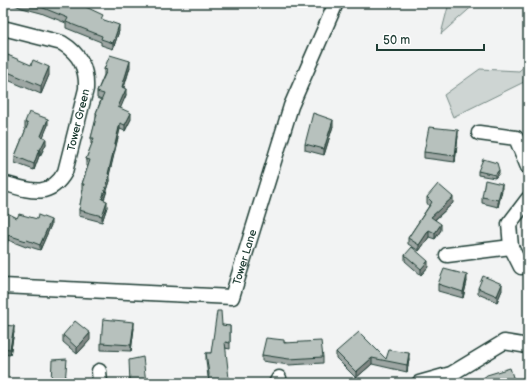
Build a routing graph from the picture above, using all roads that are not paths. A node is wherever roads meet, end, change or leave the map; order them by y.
1 (336, 3) edge
2 (3, 28) edge
3 (479, 133) dead end
4 (528, 167) edge
5 (3, 182) edge
6 (528, 200) edge
7 (511, 247) junction
8 (447, 254) dead end
9 (521, 267) dead end
10 (3, 286) edge
11 (528, 346) edge
12 (419, 383) edge

1 - 10 street, Tower Lane
2 - 5 street, Tower Green
3 - 4 street
6 - 7 street
7 - 8 street
7 - 9 street
11 - 12 street

